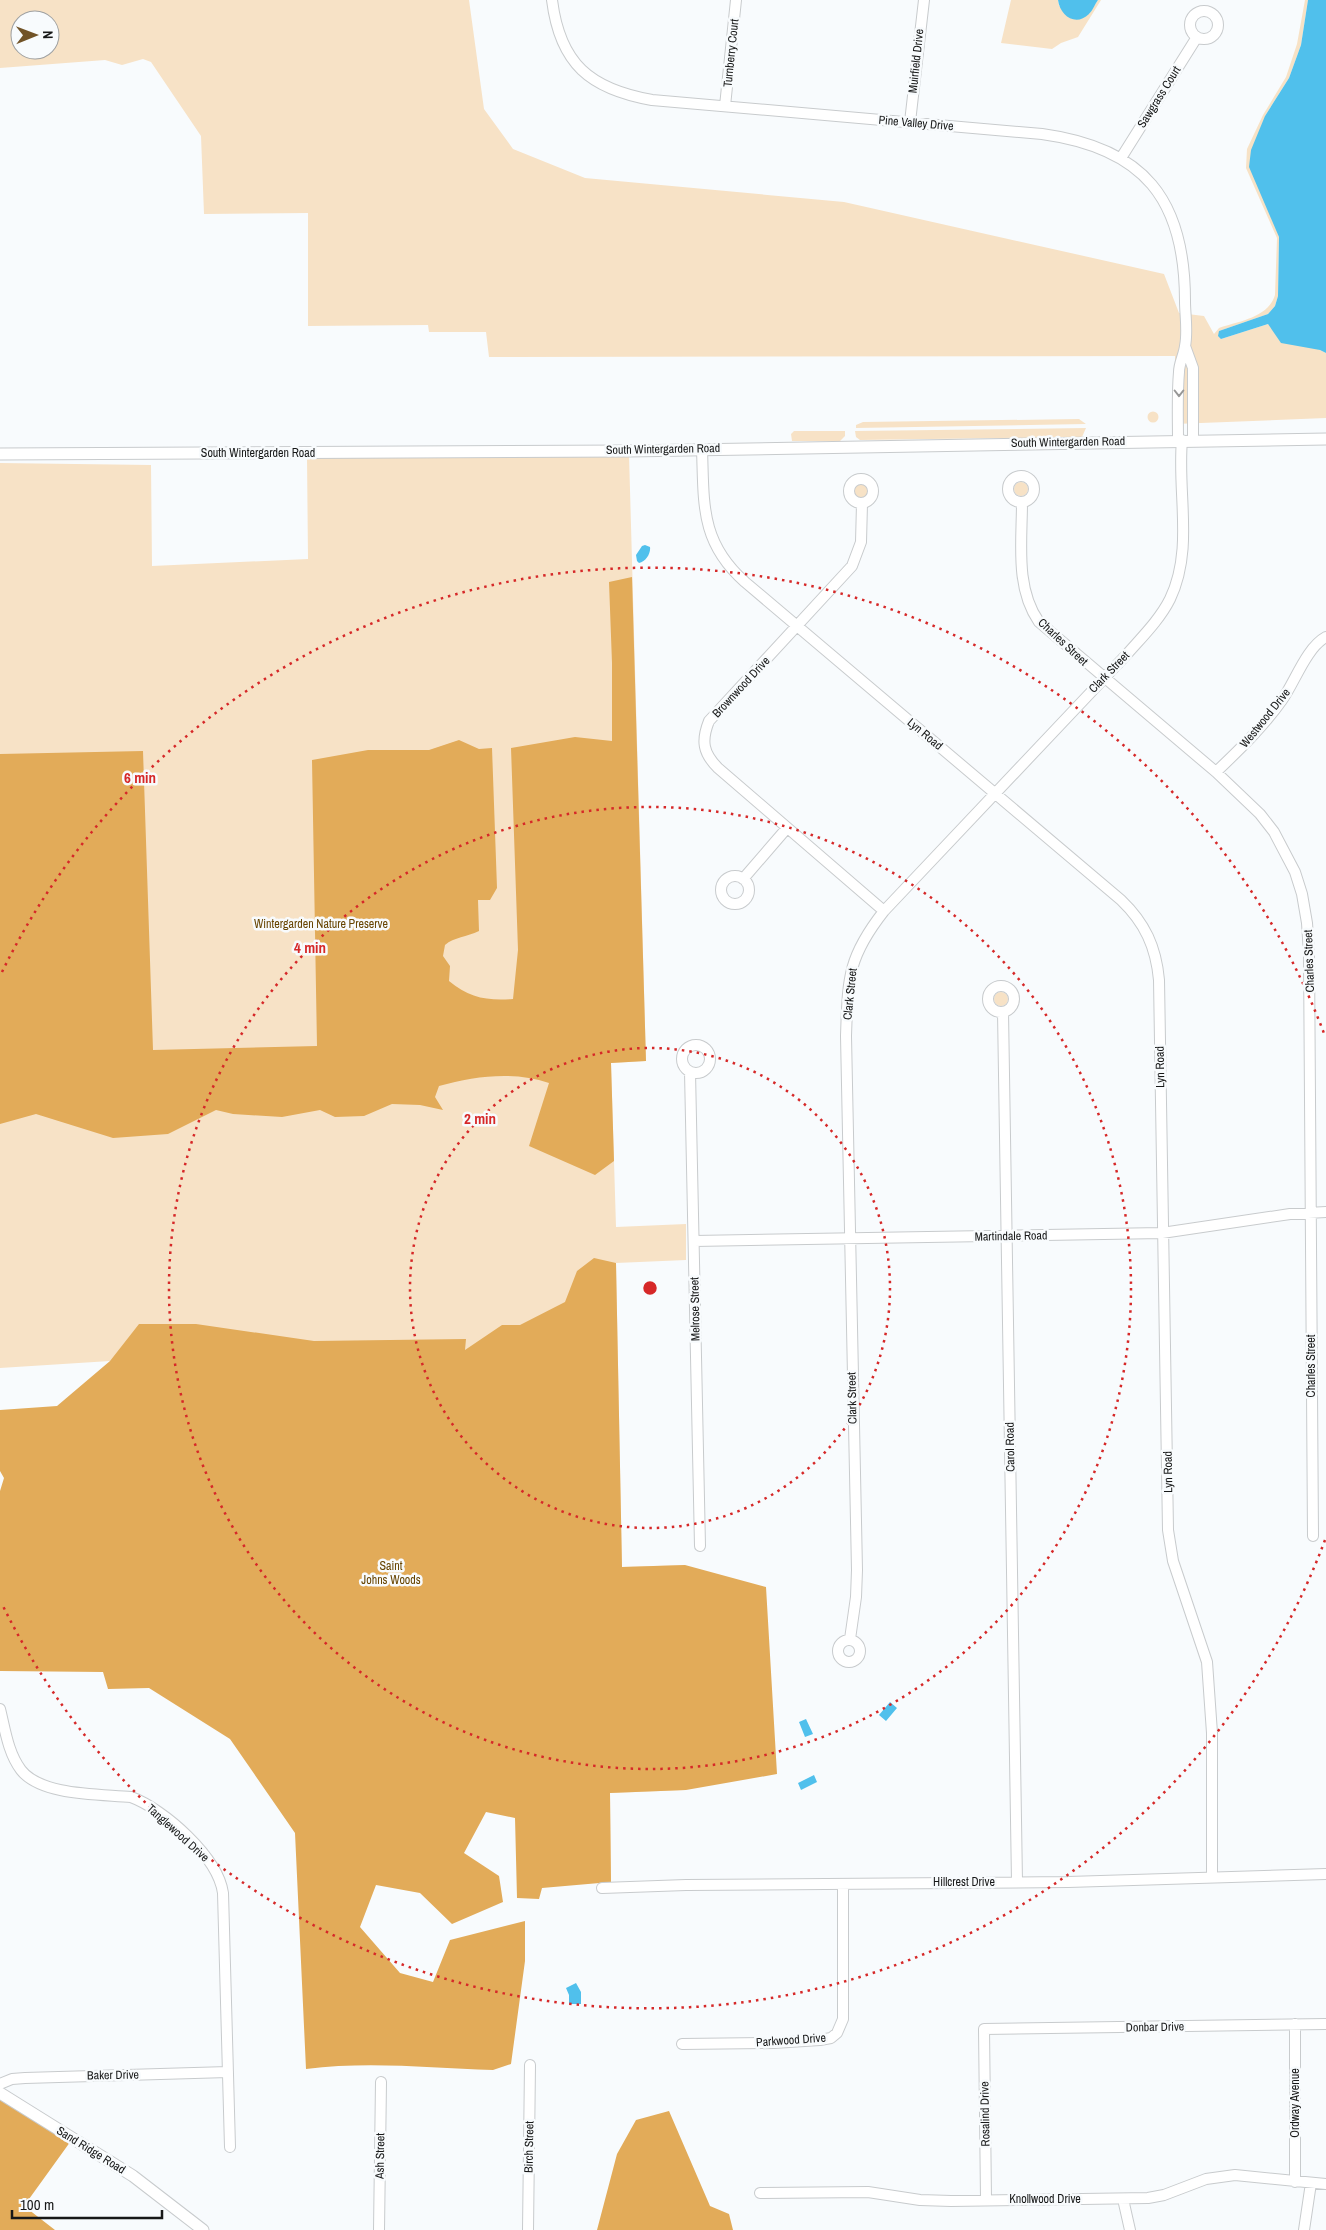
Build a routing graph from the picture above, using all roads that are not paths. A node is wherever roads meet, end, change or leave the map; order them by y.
1 (552, 0) edge
2 (736, 0) edge
3 (924, 0) edge
4 (1197, 37) dead end
5 (725, 106) junction
6 (910, 122) junction
7 (1122, 158) junction
8 (1186, 346) junction
9 (1326, 439) edge
10 (1184, 440) junction
11 (702, 449) junction
12 (0, 454) edge
13 (1022, 502) dead end
14 (862, 504) dead end
15 (798, 627) junction
16 (1326, 638) edge
17 (1103, 678) junction
18 (1216, 772) junction
19 (995, 792) junction
20 (787, 828) junction
21 (744, 879) dead end
22 (884, 911) junction
23 (1003, 1012) dead end
24 (690, 1072) dead end
25 (1326, 1212) edge
26 (1312, 1213) junction
27 (1162, 1233) junction
28 (1006, 1236) junction
29 (850, 1239) junction
30 (694, 1241) junction
31 (1313, 1536) dead end
32 (700, 1546) dead end
33 (850, 1639) dead end
34 (0, 1709) edge
35 (1326, 1874) edge
36 (1212, 1877) junction
37 (1017, 1882) junction
38 (843, 1884) junction
39 (602, 1888) dead end
40 (1294, 2024) junction
41 (1326, 2024) edge
42 (984, 2029) joint
43 (682, 2044) dead end
44 (530, 2065) dead end
45 (228, 2072) junction
46 (381, 2082) dead end
47 (0, 2084) edge
48 (0, 2093) edge
49 (230, 2147) dead end
50 (1295, 2182) junction
51 (1311, 2183) junction
52 (1326, 2184) edge
53 (760, 2193) dead end
54 (986, 2199) junction
55 (1123, 2199) junction
56 (203, 2230) edge
57 (379, 2230) edge
58 (528, 2230) edge
59 (1130, 2230) edge
60 (1304, 2230) edge

1 - 5 street, Pine Valley Drive
2 - 5 street, Turnberry Court
3 - 6 street, Muirfield Drive
4 - 7 street, Sawgrass Court
5 - 6 street, Pine Valley Drive
6 - 7 street, Pine Valley Drive
7 - 8 street, Pine Valley Drive
8 - 10 street, Pine Valley Drive
8 -> 10 street, Pine Valley Drive
9 - 10 street, South Wintergarden Road
10 - 11 street, South Wintergarden Road
10 - 17 street, Clark Street
11 - 12 street, South Wintergarden Road
11 - 15 street, Lyn Road
13 - 17 street, Charles Street
14 - 15 street, Brownwood Drive
15 - 19 street, Lyn Road
15 - 20 street, Brownwood Drive
16 - 18 street, Westwood Drive
17 - 18 street, Charles Street
17 - 19 street, Clark Street
18 - 26 street, Charles Street
19 - 22 street, Clark Street
19 - 27 street, Lyn Road
20 - 21 street
20 - 22 street, Brownwood Drive
22 - 29 street, Clark Street
23 - 28 street, Carol Road
24 - 30 street, Melrose Street
25 - 26 street, Martindale Road
26 - 27 street, Martindale Road
26 - 31 street, Charles Street
27 - 28 street, Martindale Road
27 - 36 street, Lyn Road
28 - 29 street, Martindale Road
28 - 37 street, Carol Road
29 - 30 street, Martindale Road
29 - 33 street, Clark Street
30 - 32 street, Melrose Street
34 - 45 street, Tanglewood Drive
35 - 36 street, Hillcrest Drive
36 - 37 street, Hillcrest Drive
37 - 38 street, Hillcrest Drive
38 - 39 street, Hillcrest Drive
38 - 43 street, Parkwood Drive
40 - 41 street, Donbar Drive
40 - 42 street, Donbar Drive
40 - 50 street, Ordway Avenue
42 - 54 street, Rosalind Drive
44 - 58 street, Birch Street
45 - 47 street, Baker Drive
45 - 49 street, Tanglewood Drive
46 - 57 street, Ash Street
48 - 56 street, Sand Ridge Road
50 - 51 street, Knollwood Drive
50 - 55 street, Knollwood Drive
51 - 52 street, Knollwood Drive
51 - 60 street
53 - 54 street, Knollwood Drive
54 - 55 street, Knollwood Drive
55 - 59 street

